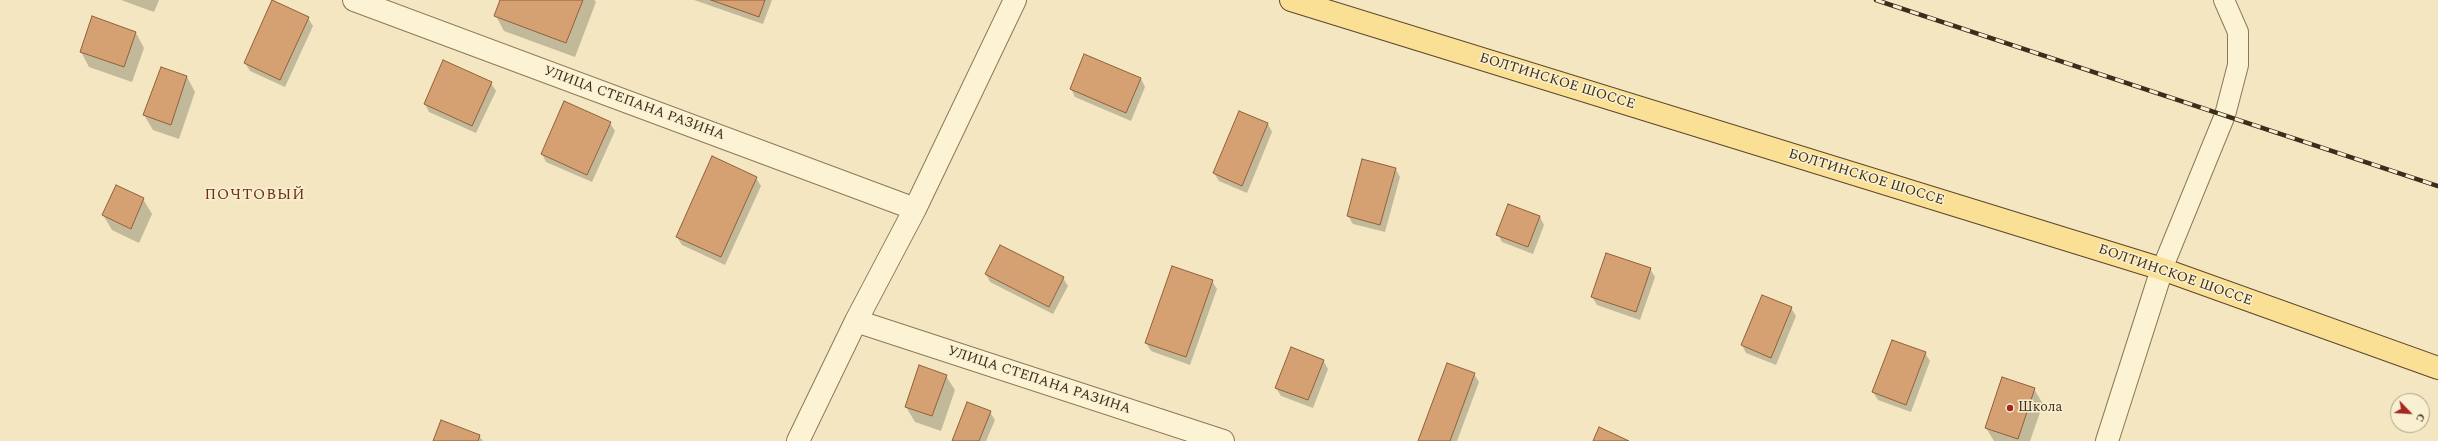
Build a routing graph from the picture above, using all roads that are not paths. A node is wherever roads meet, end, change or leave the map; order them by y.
1 (354, 0) edge
2 (1016, 0) edge
3 (1291, 0) edge
4 (2224, 0) edge
5 (915, 208) junction
6 (2162, 269) junction
7 (856, 321) junction
8 (2438, 368) edge
9 (798, 441) edge
10 (1223, 441) edge
11 (2107, 441) edge

1 - 5 street, УЛИЦА СТЕПАНА РАЗИНА
2 - 5 street
3 - 6 main road, БОЛТИНСКОЕ ШОССЕ
4 - 6 lane
5 - 7 street
6 - 8 main road, БОЛТИНСКОЕ ШОССЕ
6 - 11 street
7 - 9 street
7 - 10 street, УЛИЦА СТЕПАНА РАЗИНА

